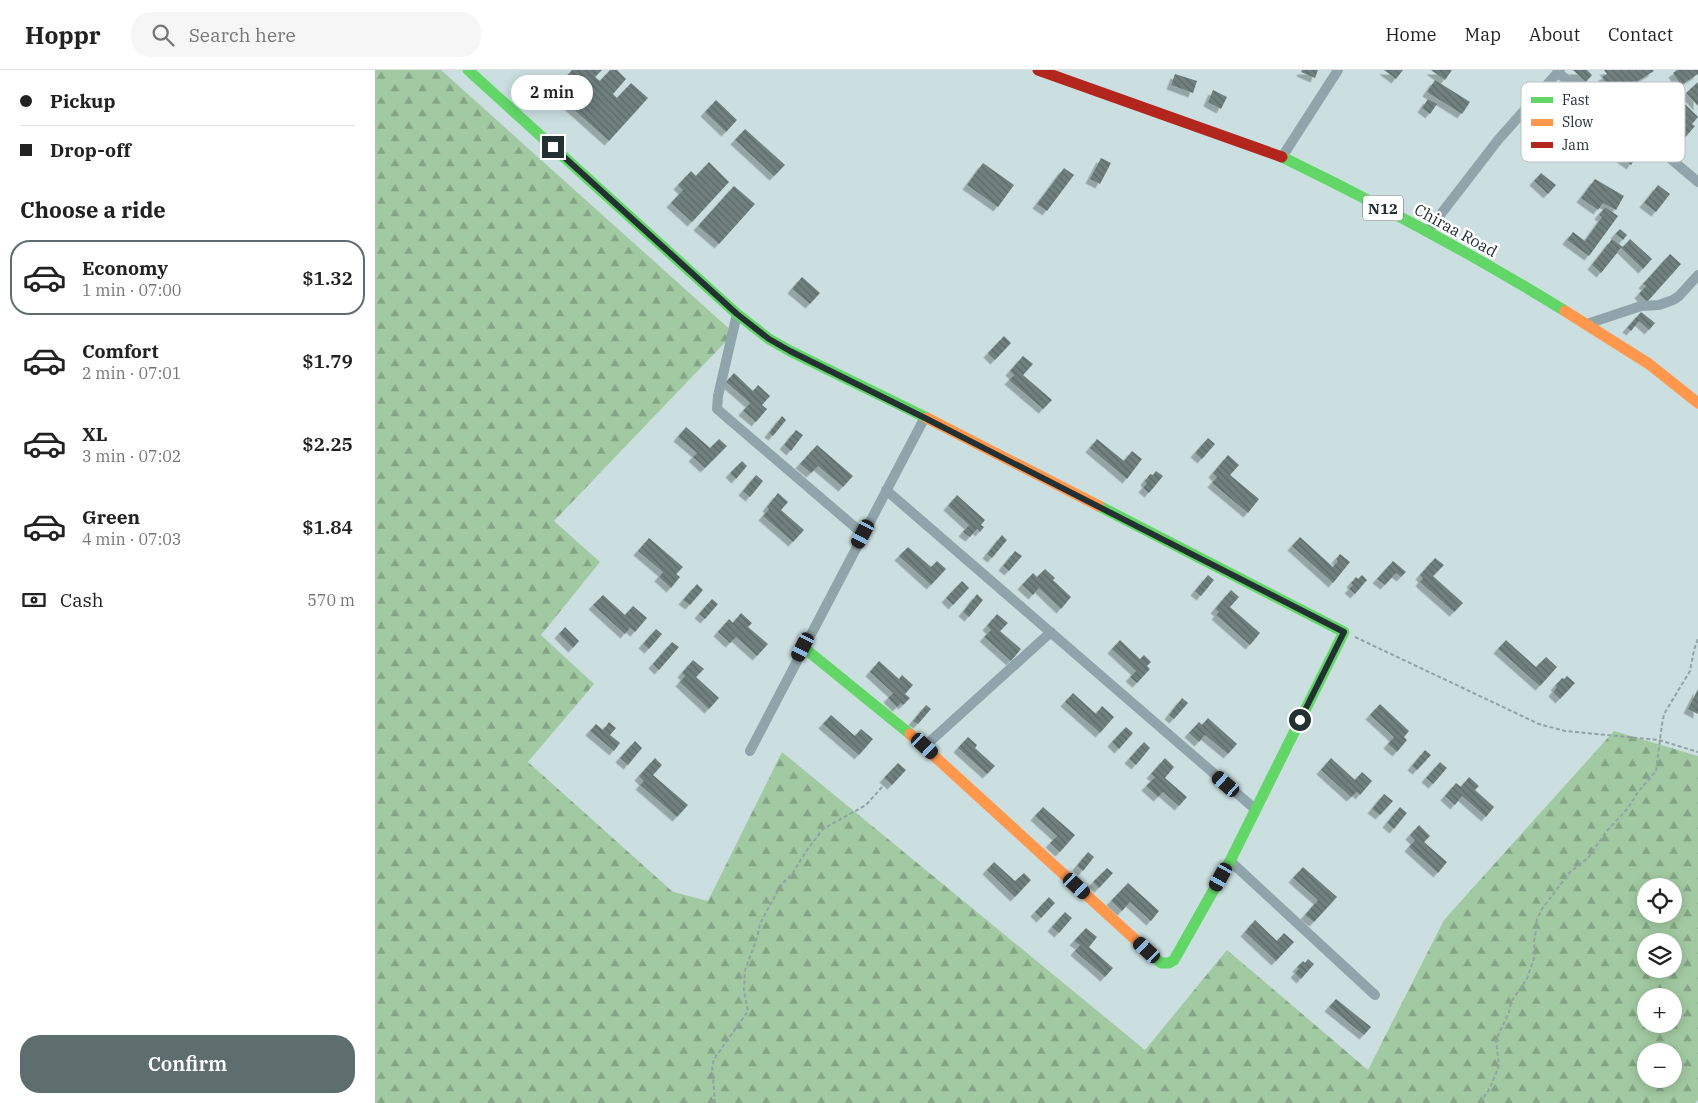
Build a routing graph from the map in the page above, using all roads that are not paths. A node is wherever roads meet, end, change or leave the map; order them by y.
1 (468, 70) edge
2 (1038, 70) edge
3 (1338, 70) edge
4 (1559, 71) edge
5 (1549, 82) edge
6 (1573, 82) edge
7 (1521, 114) edge
8 (1282, 157) junction
9 (1674, 162) edge
10 (1698, 182) edge
11 (1427, 232) junction
12 (1698, 275) edge
13 (737, 314) junction
14 (1587, 324) junction
15 (1696, 397) edge
16 (925, 418) junction
17 (886, 490) junction
18 (863, 534) junction
19 (1051, 632) junction
20 (803, 647) junction
21 (925, 746) junction
22 (750, 750) dead end
23 (1255, 809) junction
24 (1230, 860) junction
25 (1375, 995) dead end

1 - 13 main road
2 - 8 main road, Chiraa Road / N12
3 - 8 street
4 - 5 street
4 - 6 street
7 - 11 street
8 - 11 main road, Chiraa Road / N12
9 - 10 street
11 - 14 main road, Chiraa Road / N12
12 - 14 street
13 - 16 main road
13 - 18 street
14 - 15 main road, Chiraa Road / N12
16 - 17 street
16 - 23 main road
17 - 18 street
17 - 19 street
18 - 20 street
19 - 21 street
19 - 23 street
20 - 21 main road
20 - 22 street
21 - 24 main road
23 - 24 main road
24 - 25 street

